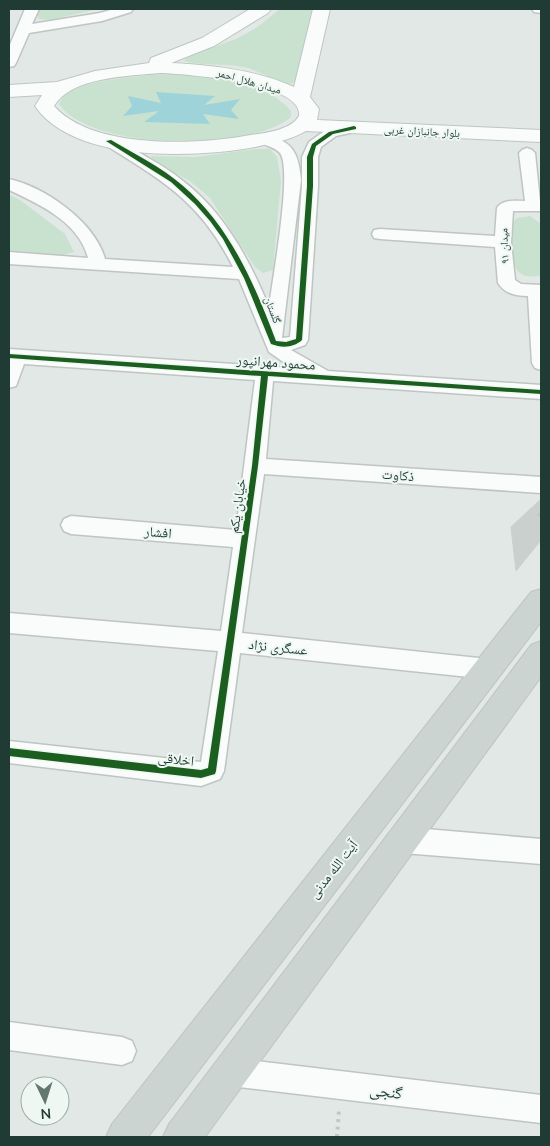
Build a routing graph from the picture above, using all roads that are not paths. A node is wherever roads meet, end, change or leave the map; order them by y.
1 (32, 9) edge
2 (126, 9) edge
3 (262, 9) edge
4 (322, 9) edge
5 (22, 30) junction
6 (9, 63) edge
7 (131, 70) junction
8 (59, 88) junction
9 (304, 102) junction
10 (14, 104) edge
11 (49, 115) junction
12 (541, 122) edge
13 (303, 125) junction
14 (354, 128) junction
15 (541, 136) edge
16 (265, 139) junction
17 (109, 141) junction
18 (527, 153) dead end
19 (9, 184) edge
20 (537, 206) edge
21 (380, 234) dead end
22 (503, 242) junction
23 (9, 258) edge
24 (98, 264) junction
25 (246, 274) junction
26 (538, 291) edge
27 (273, 342) junction
28 (13, 356) edge
29 (541, 363) edge
30 (265, 374) junction
31 (326, 378) junction
32 (9, 381) edge
33 (541, 392) edge
34 (255, 466) junction
35 (541, 485) edge
36 (71, 525) dead end
37 (244, 539) junction
38 (541, 601) edge
39 (9, 623) edge
40 (229, 642) junction
41 (541, 654) edge
42 (488, 669) junction
43 (9, 752) edge
44 (403, 840) junction
45 (541, 852) edge
46 (9, 1036) edge
47 (122, 1051) dead end
48 (184, 1060) junction
49 (230, 1072) junction
50 (541, 1109) edge
51 (125, 1137) edge
52 (182, 1137) edge

1 - 5 street
2 - 5 street
3 - 7 main road
4 - 9 main road
5 - 6 street
7 - 8 main road, میدان هلال احمر
7 - 9 main road, میدان هلال احمر
8 - 10 main road, میدان هلال احمر
8 - 11 main road
9 - 12 main road, بلوار جانبازان غربی
9 - 13 main road
10 - 11 main road
11 - 17 main road
13 - 14 main road, بلوار جانبازان غربی
13 - 16 main road
14 - 15 main road, بلوار جانبازان غربی
14 - 27 street, گلستان
16 - 17 main road
16 - 27 street, گلستان
17 - 25 street, گلستان
18 - 20 street
19 - 24 street
20 - 22 street, میدان ۹۱
21 - 22 street
22 - 26 street, میدان ۹۱
23 - 24 street
24 - 25 street
25 - 27 street, گلستان
26 - 29 street
27 - 31 street, گلستان
28 - 30 street, محمود مهرانپور
28 - 32 street
30 - 31 street, محمود مهرانپور
30 - 34 street, خیابان یکم
31 - 33 street, محمود مهرانپور
34 - 35 street, ذکاوت
34 - 37 street, خیابان یکم
36 - 37 street, افشار
37 - 40 street, خیابان یکم
38 - 42 main road, آیت الله مدنی
39 - 40 street, عسگری نژاد
40 - 42 street, عسگری نژاد
40 - 43 street, اخلاقی
41 - 44 main road
42 - 48 main road, آیت الله مدنی
44 - 45 street
44 - 49 main road
46 - 47 street
48 - 49 main road
48 - 51 main road, آیت الله مدنی
49 - 50 street, گنجی
49 - 52 main road

